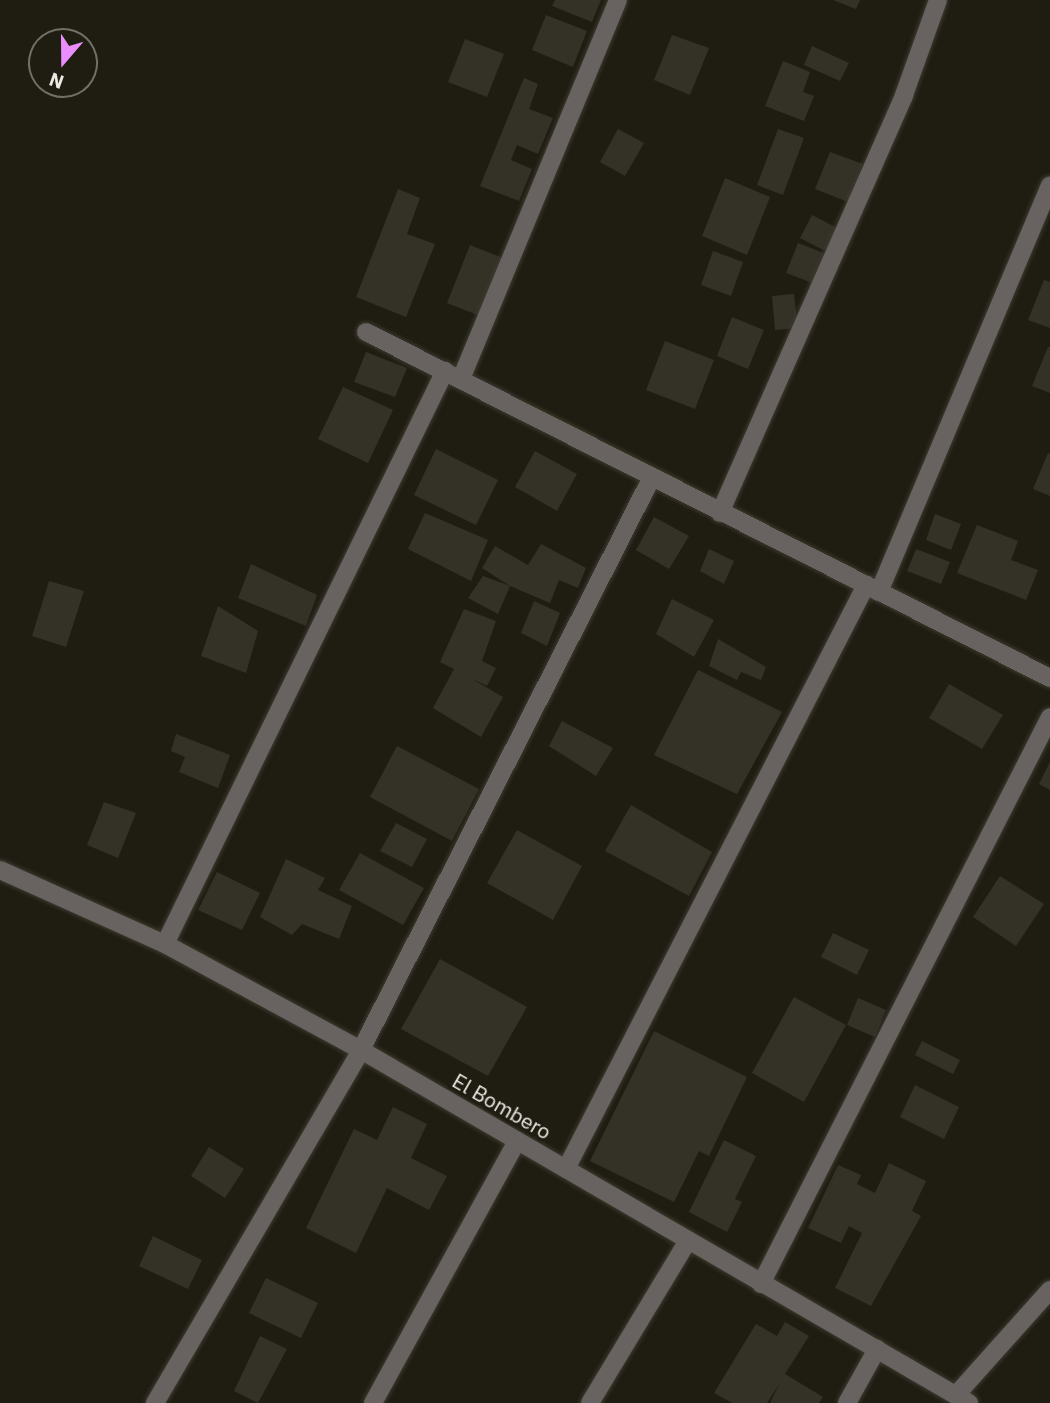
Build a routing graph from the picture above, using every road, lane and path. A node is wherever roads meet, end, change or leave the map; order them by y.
1 (618, 0) edge
2 (938, 0) edge
3 (1050, 186) edge
4 (366, 332) dead end
5 (453, 375) junction
6 (652, 477) junction
7 (720, 513) junction
8 (873, 589) junction
9 (1050, 678) edge
10 (1050, 718) edge
11 (0, 870) edge
12 (165, 944) junction
13 (361, 1050) junction
14 (517, 1141) junction
15 (566, 1169) junction
16 (687, 1242) junction
17 (761, 1284) junction
18 (1050, 1290) edge
19 (877, 1349) junction
20 (963, 1399) edge
21 (155, 1403) edge
22 (373, 1403) edge
23 (590, 1403) edge
24 (847, 1403) edge

1 - 5 street
2 - 7 street
3 - 8 street
4 - 5 street
5 - 6 street
5 - 12 street
6 - 7 street
6 - 13 street
7 - 8 street
8 - 9 street
8 - 15 street
10 - 17 street
11 - 12 street, El Bombero
12 - 13 street, El Bombero
13 - 14 street, El Bombero
13 - 21 street
14 - 15 street, El Bombero
14 - 22 street
15 - 16 street, El Bombero
16 - 17 street, El Bombero
16 - 23 street
17 - 19 street, El Bombero
18 - 20 street
19 - 20 street, El Bombero
19 - 24 street

